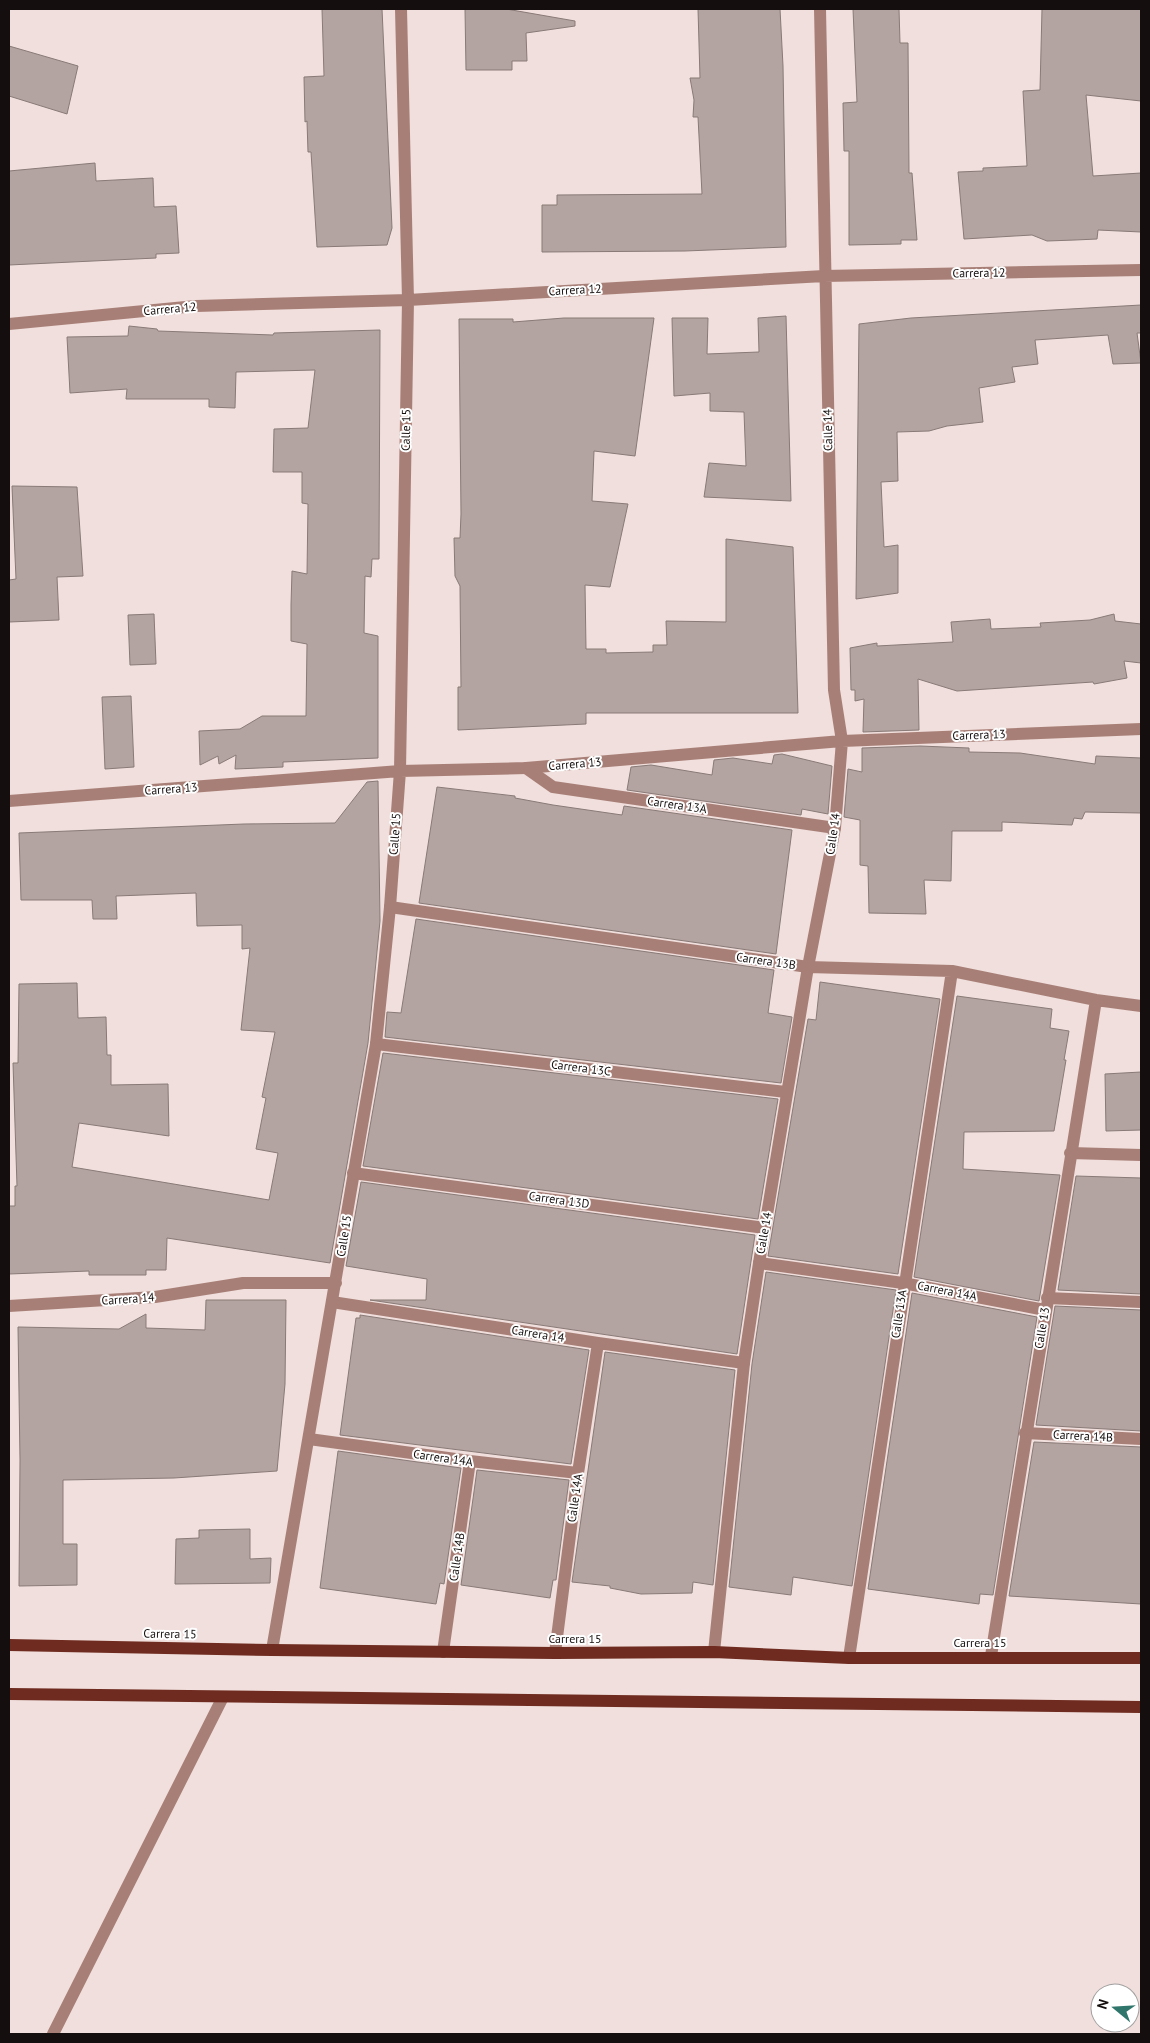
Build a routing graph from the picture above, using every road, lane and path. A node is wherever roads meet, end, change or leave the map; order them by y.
1 (401, 9) edge
2 (820, 9) edge
3 (1141, 270) edge
4 (824, 276) junction
5 (408, 300) junction
6 (9, 324) edge
7 (1141, 729) edge
8 (842, 741) junction
9 (526, 768) junction
10 (400, 771) junction
11 (9, 801) edge
12 (835, 828) junction
13 (390, 906) junction
14 (808, 967) junction
15 (952, 971) junction
16 (1096, 1000) junction
17 (1141, 1006) edge
18 (376, 1044) junction
19 (786, 1092) junction
20 (1070, 1153) junction
21 (1141, 1155) edge
22 (353, 1173) junction
23 (765, 1228) junction
24 (758, 1263) junction
25 (336, 1283) junction
26 (904, 1283) junction
27 (332, 1302) junction
28 (1141, 1302) edge
29 (1046, 1304) junction
30 (9, 1306) edge
31 (598, 1343) junction
32 (744, 1363) junction
33 (1025, 1433) junction
34 (309, 1439) junction
35 (1141, 1439) edge
36 (470, 1462) junction
37 (578, 1473) junction
38 (9, 1644) edge
39 (272, 1650) junction
40 (443, 1652) junction
41 (714, 1652) junction
42 (555, 1653) junction
43 (991, 1656) junction
44 (849, 1658) junction
45 (1141, 1658) edge
46 (9, 1694) edge
47 (223, 1697) junction
48 (1141, 1707) edge
49 (53, 2034) edge

1 - 5 street, Calle 15
2 - 4 street, Calle 14
3 - 4 street, Carrera 12
4 - 5 street, Carrera 12
4 - 8 street, Calle 14
5 - 6 street, Carrera 12
5 - 10 street, Calle 15
7 - 8 street, Carrera 13
8 - 9 street, Carrera 13
8 - 12 street, Calle 14
9 - 10 street, Carrera 13
9 - 12 street, Carrera 13A
10 - 11 street, Carrera 13
10 - 13 street, Calle 15
12 - 14 street, Calle 14
13 - 14 street, Carrera 13B
13 - 18 street, Calle 15
14 - 15 street, Carrera 13B
14 - 19 street, Calle 14
15 - 16 street, Carrera 13B
15 - 26 street, Calle 13A
16 - 17 street, Carrera 13B
16 - 20 street, Calle 13
18 - 19 street, Carrera 13C
18 - 22 street, Calle 15
19 - 23 street, Calle 14
20 - 21 street
20 - 29 street, Calle 13
22 - 23 street, Carrera 13D
22 - 25 street, Calle 15
23 - 24 street, Calle 14
24 - 26 street, Carrera 14A
24 - 32 street, Calle 14
25 - 27 street, Calle 15
25 - 30 street, Carrera 14
26 - 29 street, Carrera 14A
26 - 44 street, Calle 13A
27 - 31 street, Carrera 14
27 - 34 street, Calle 15
28 - 29 street, Carrera 14A
29 - 33 street, Calle 13
31 - 32 street, Carrera 14
31 - 37 street, Calle 14A
32 - 41 street, Calle 14
33 - 35 street, Carrera 14B
33 - 43 street, Calle 13
34 - 36 street, Carrera 14A
34 - 39 street, Calle 15
36 - 37 street, Carrera 14A
36 - 40 street, Calle 14B
37 - 42 street, Calle 14A
38 - 39 main road, Carrera 15
39 - 40 main road, Carrera 15
40 - 42 main road, Carrera 15
41 - 42 main road, Carrera 15
41 - 44 main road, Carrera 15
43 - 44 main road, Carrera 15
43 - 45 main road, Carrera 15
46 - 47 main road
47 - 48 main road
47 - 49 street

